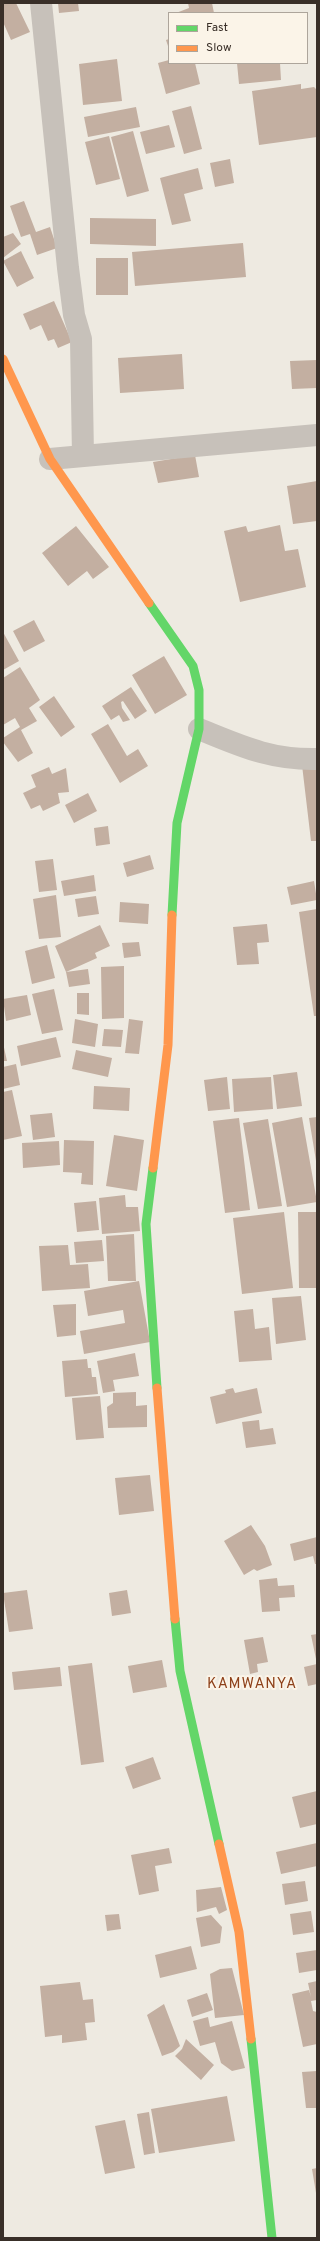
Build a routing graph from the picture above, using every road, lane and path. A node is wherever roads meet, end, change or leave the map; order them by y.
1 (41, 3) edge
2 (3, 359) edge
3 (317, 435) edge
4 (83, 456) junction
5 (50, 459) junction
6 (199, 729) junction
7 (317, 759) edge
8 (272, 2238) edge

1 - 4 street
2 - 5 main road
3 - 4 street
4 - 5 street
5 - 6 main road
6 - 7 street
6 - 8 main road

